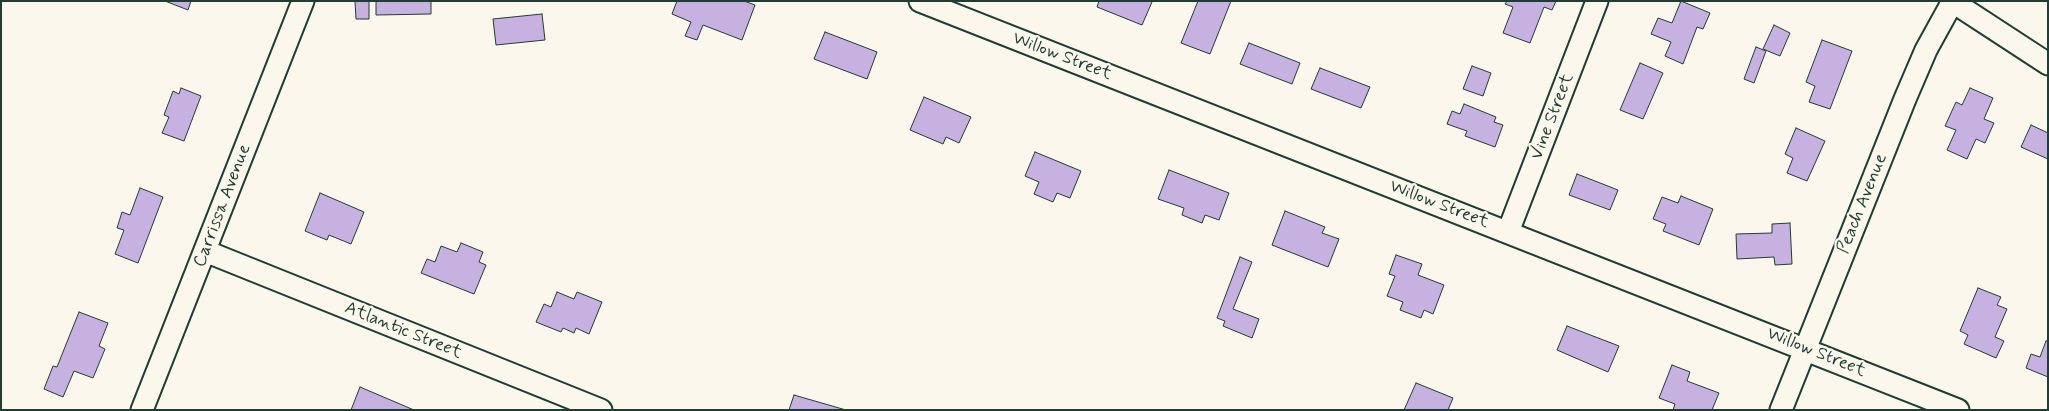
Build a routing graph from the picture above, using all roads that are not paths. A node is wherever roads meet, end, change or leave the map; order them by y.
1 (303, 1) edge
2 (920, 1) edge
3 (1597, 1) edge
4 (1953, 2) edge
5 (2048, 64) edge
6 (1508, 232) junction
7 (205, 251) junction
8 (1806, 348) junction
9 (142, 410) edge
10 (601, 410) edge
11 (1781, 410) edge
12 (1958, 410) edge

1 - 7 street, Carrissa Avenue
2 - 6 street, Willow Street
3 - 6 street, Vine Street
4 - 5 street
4 - 8 street, Peach Avenue
6 - 8 street, Willow Street
7 - 9 street, Carrissa Avenue
7 - 10 street, Atlantic Street
8 - 11 street, Peach Avenue
8 - 12 street, Willow Street

